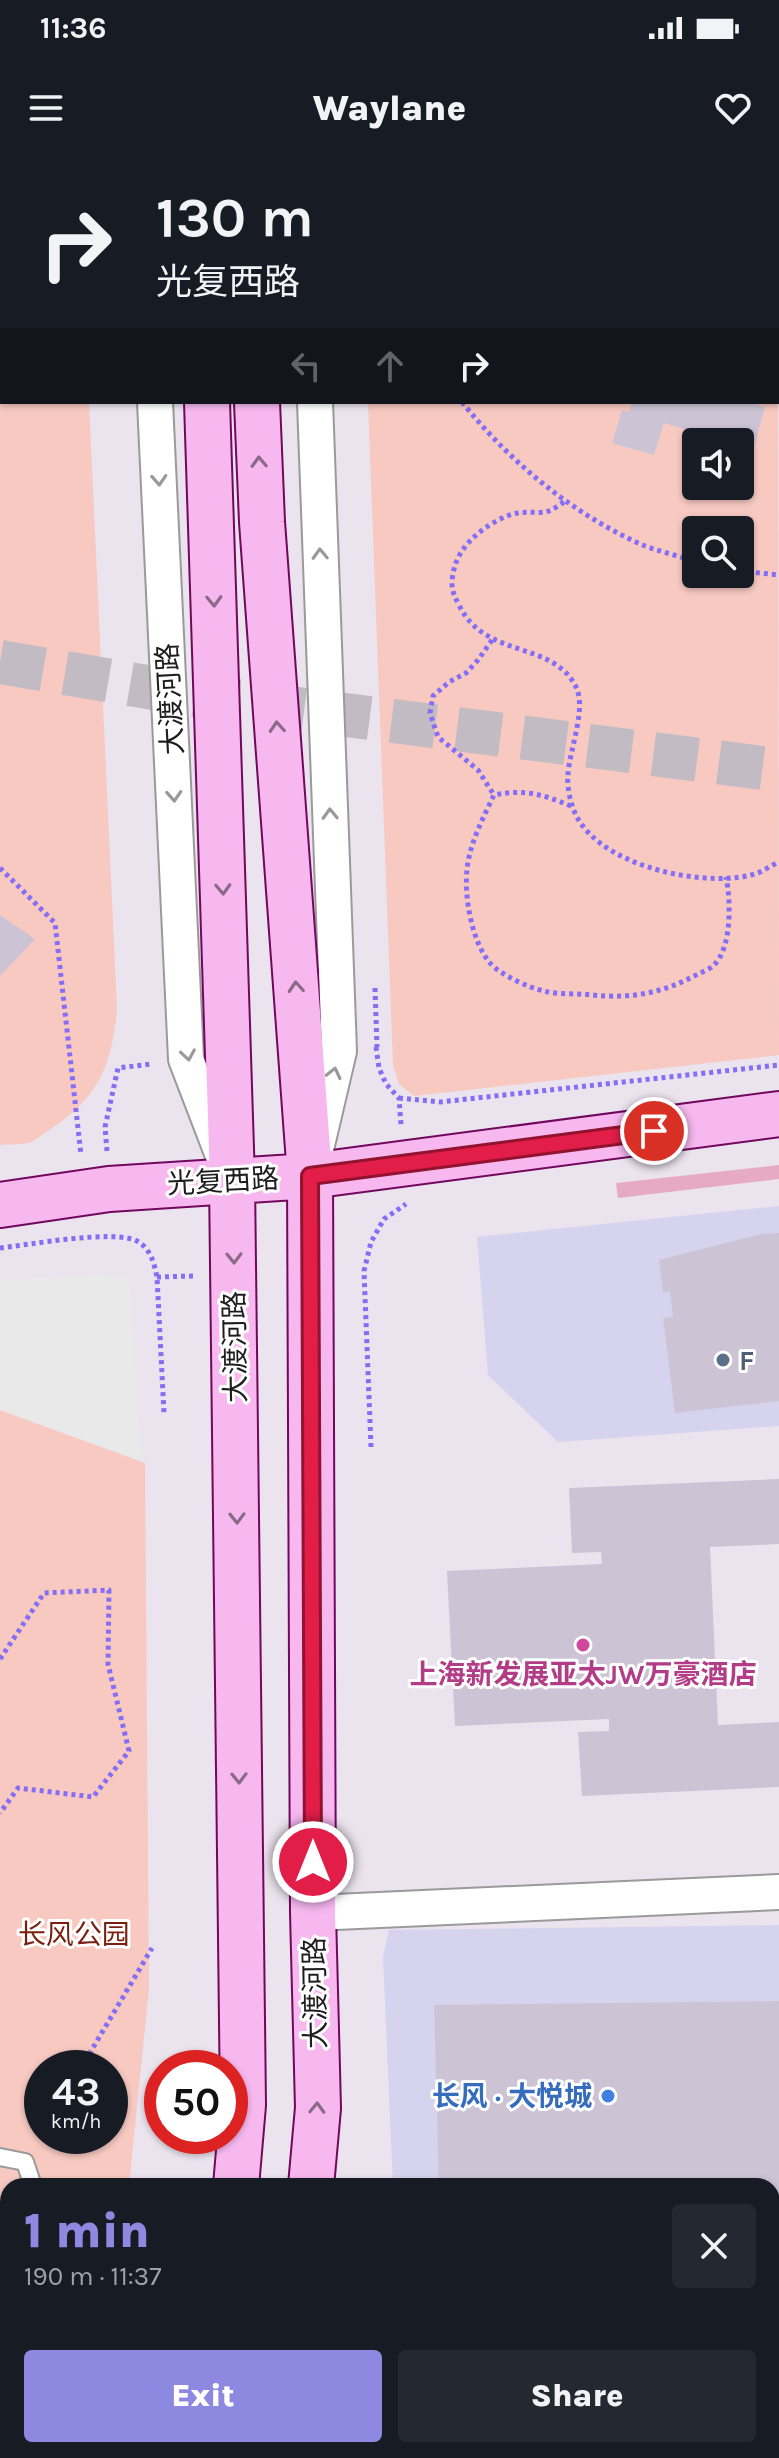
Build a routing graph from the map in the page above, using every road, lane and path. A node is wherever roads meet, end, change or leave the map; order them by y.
1 (155, 404) edge
2 (207, 404) edge
3 (257, 404) edge
4 (315, 404) edge
5 (464, 404) edge
6 (564, 502) junction
7 (682, 557) edge
8 (754, 572) edge
9 (779, 575) edge
10 (492, 640) junction
11 (494, 795) junction
12 (572, 806) junction
13 (779, 862) edge
14 (0, 868) edge
15 (726, 877) junction
16 (779, 1065) edge
17 (399, 1098) dead end
18 (779, 1114) edge
19 (310, 1176) junction
20 (232, 1180) junction
21 (85, 1192) junction
22 (408, 1203) dead end
23 (0, 1205) edge
24 (0, 1248) edge
25 (164, 1413) dead end
26 (371, 1447) dead end
27 (0, 1659) edge
28 (0, 1813) edge
29 (779, 1892) edge
30 (313, 1913) junction
31 (152, 1948) dead end
32 (92, 2050) edge
33 (0, 2157) edge
34 (30, 2178) edge
35 (237, 2178) edge
36 (312, 2178) edge

1 -> 20 street, 大渡河路
2 -> 20 main road, 大渡河路
19 -> 3 main road, 大渡河路
19 -> 4 street, 大渡河路
5 - 6 path
6 - 7 path
6 - 10 path
8 - 9 path
10 - 11 path
10 - 12 path
11 - 12 path
11 - 15 path
12 - 15 path
13 - 15 path
14 - 21 path
16 - 17 path
18 - 19 main road, 光复西路
19 - 20 main road, 光复西路
19 - 30 main road, 大渡河路
20 - 21 main road, 光复西路
20 -> 35 main road, 大渡河路
21 - 23 main road, 光复西路
22 - 26 path
24 - 25 path
27 - 28 path
29 - 30 street
36 -> 30 main road, 大渡河路
31 - 32 path
33 - 34 lane

